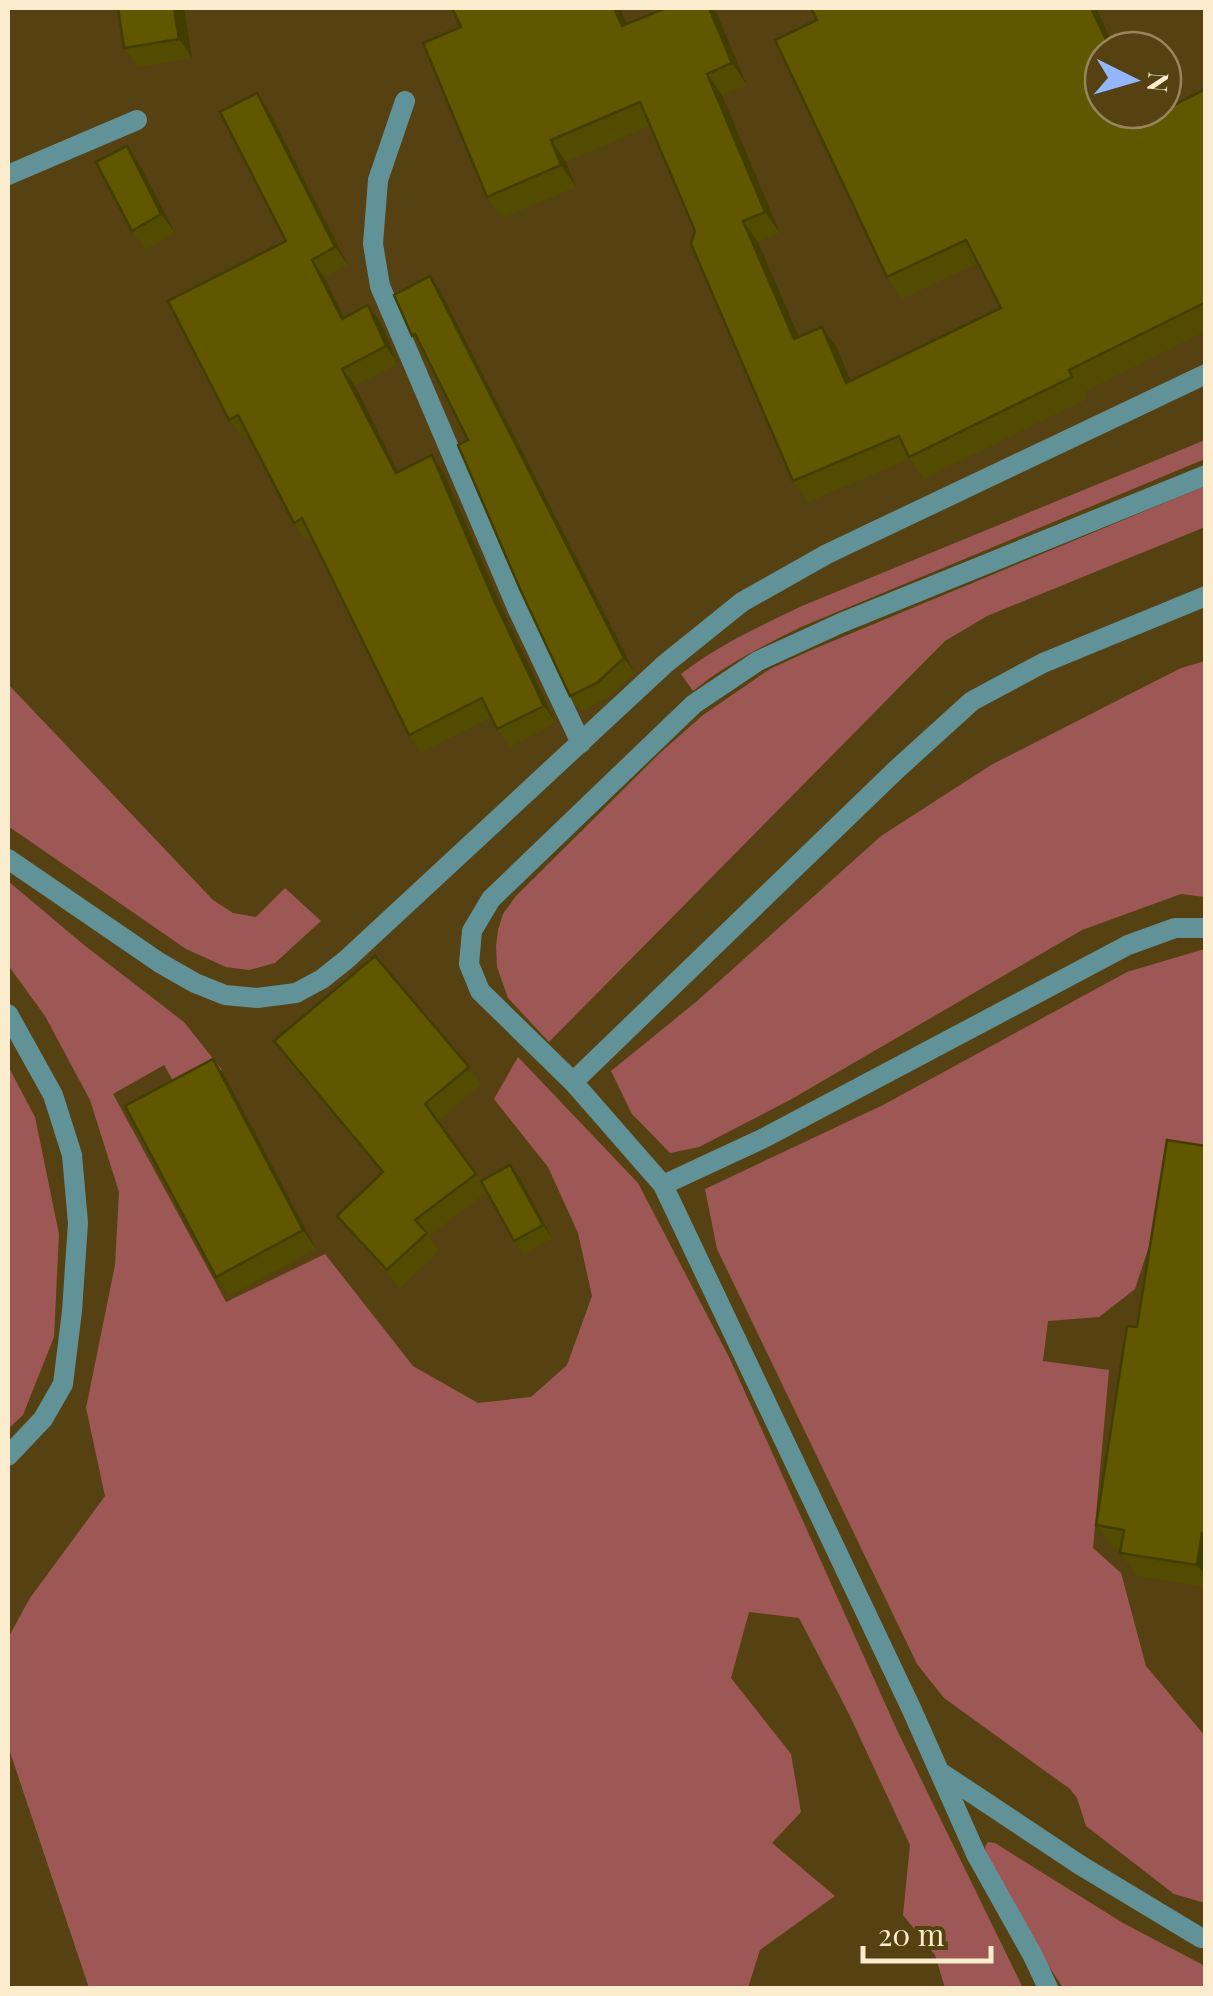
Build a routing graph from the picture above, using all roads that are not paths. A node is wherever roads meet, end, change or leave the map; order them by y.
1 (405, 101) dead end
2 (137, 120) dead end
3 (8, 175) edge
4 (1206, 374) edge
5 (1206, 475) edge
6 (1206, 596) edge
7 (581, 742) junction
8 (8, 860) edge
9 (1206, 928) edge
10 (8, 1014) edge
11 (573, 1082) junction
12 (663, 1185) junction
13 (8, 1456) edge
14 (941, 1773) junction
15 (1206, 1938) edge
16 (1048, 1988) edge

1 - 7 street
2 - 3 street
4 - 7 street
5 - 11 street
6 - 11 street
7 - 8 street
9 - 12 street
10 - 13 street
11 - 12 street
12 - 14 street
14 - 15 street
14 - 16 street

